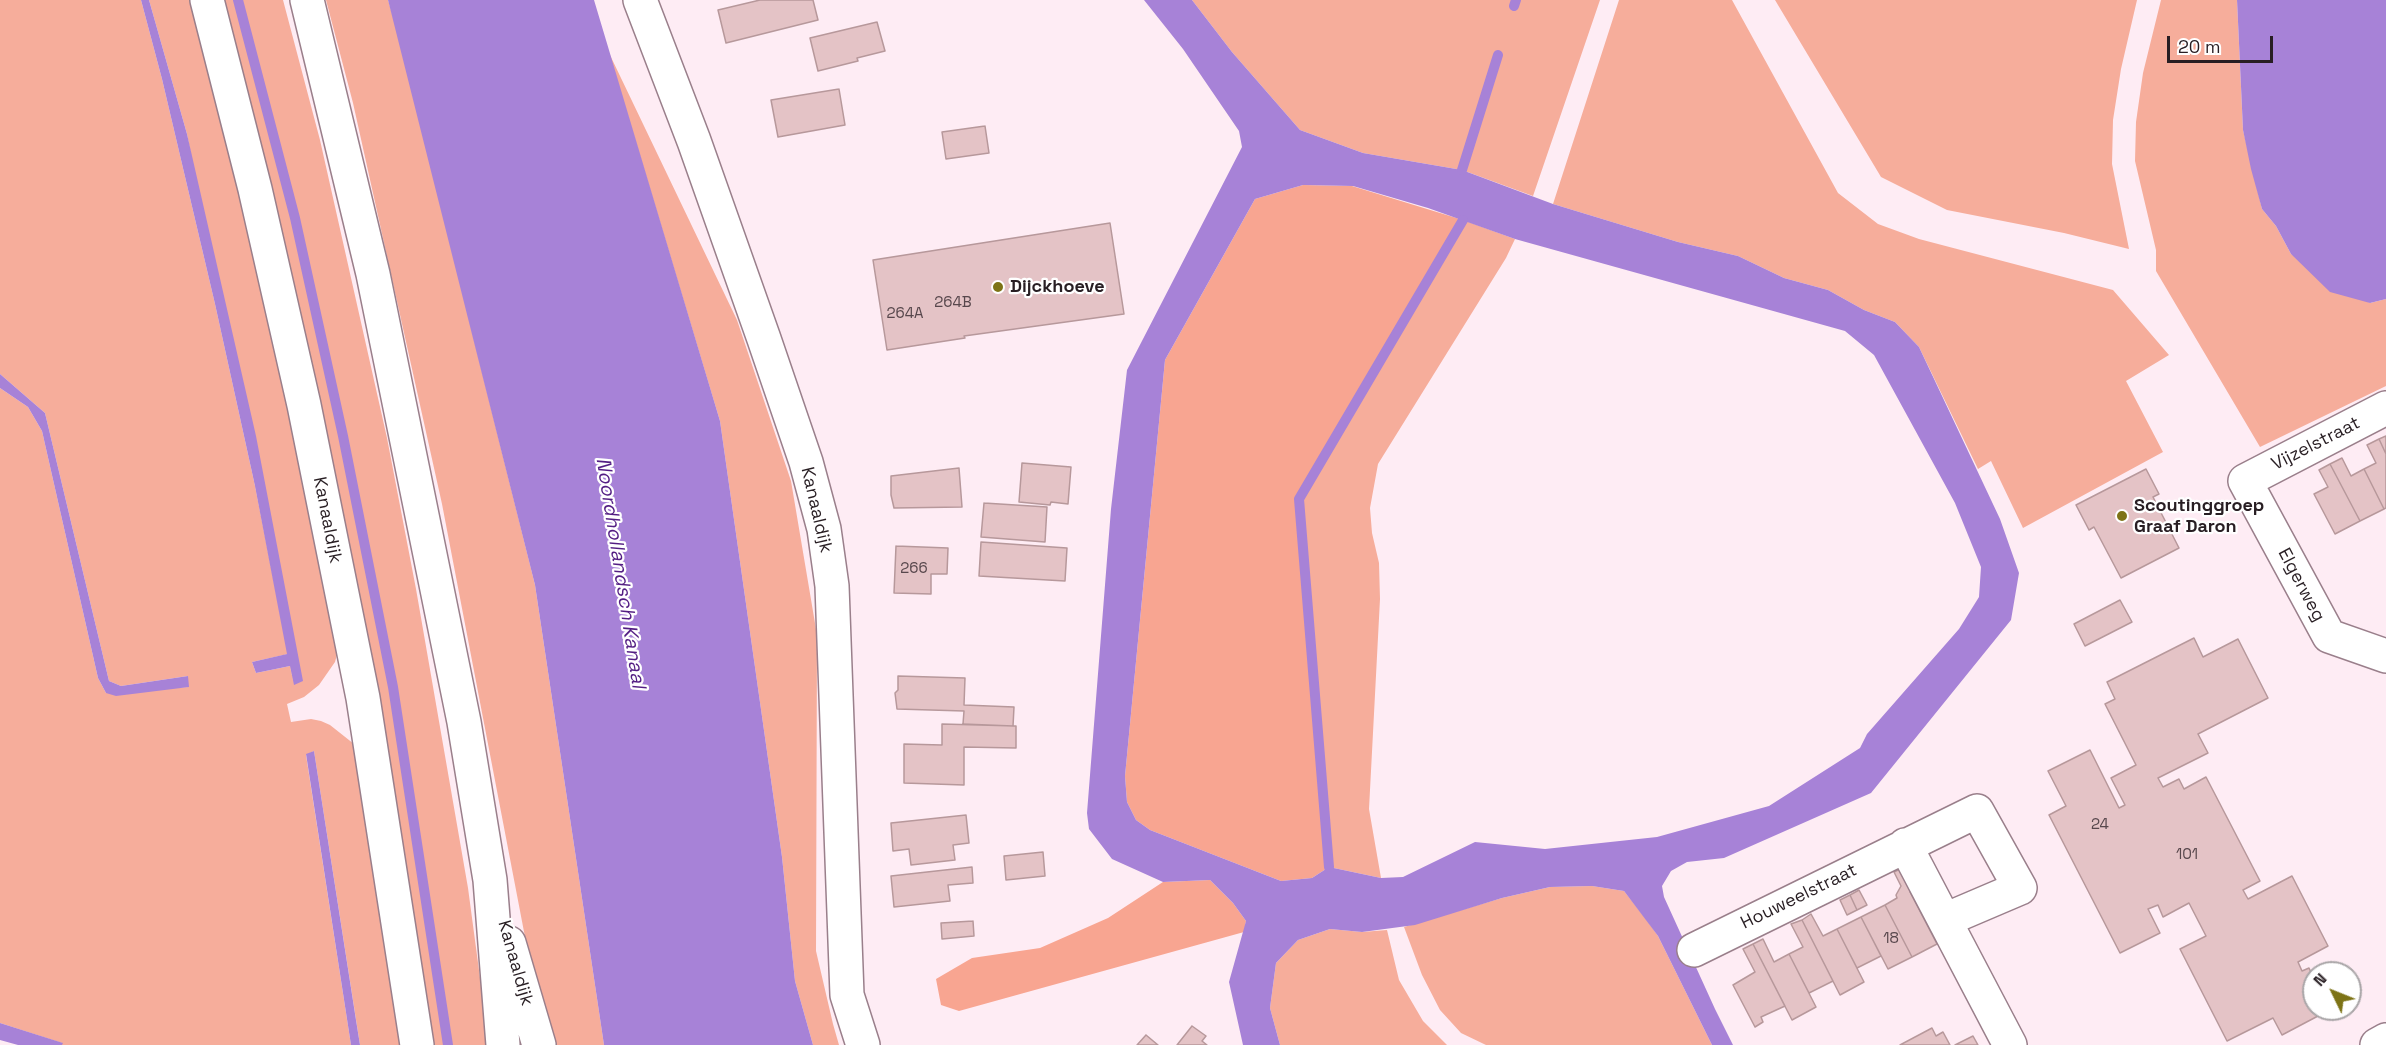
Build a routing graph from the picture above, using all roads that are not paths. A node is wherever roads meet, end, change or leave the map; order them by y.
1 (207, 0) edge
2 (307, 0) edge
3 (640, 0) edge
4 (2386, 408) edge
5 (2245, 481) joint
6 (2386, 656) edge
7 (1905, 845) junction
8 (490, 880) junction
9 (1945, 920) junction
10 (1694, 950) dead end
11 (2386, 1040) edge
12 (417, 1045) edge
13 (503, 1045) edge
14 (539, 1045) edge
15 (863, 1045) edge
16 (2010, 1045) edge
17 (2377, 1045) edge

1 - 12 street, Kanaaldijk
2 - 8 street, Kanaaldijk
3 - 15 street, Kanaaldijk
4 - 5 street, Vijzelstraat
5 - 6 street, Elgerweg
7 - 9 street
7 - 9 street, Houweelstraat
7 - 10 street, Houweelstraat
8 - 13 street, Kanaaldijk
8 - 14 street, Kanaaldijk
9 - 16 street
11 - 17 street

